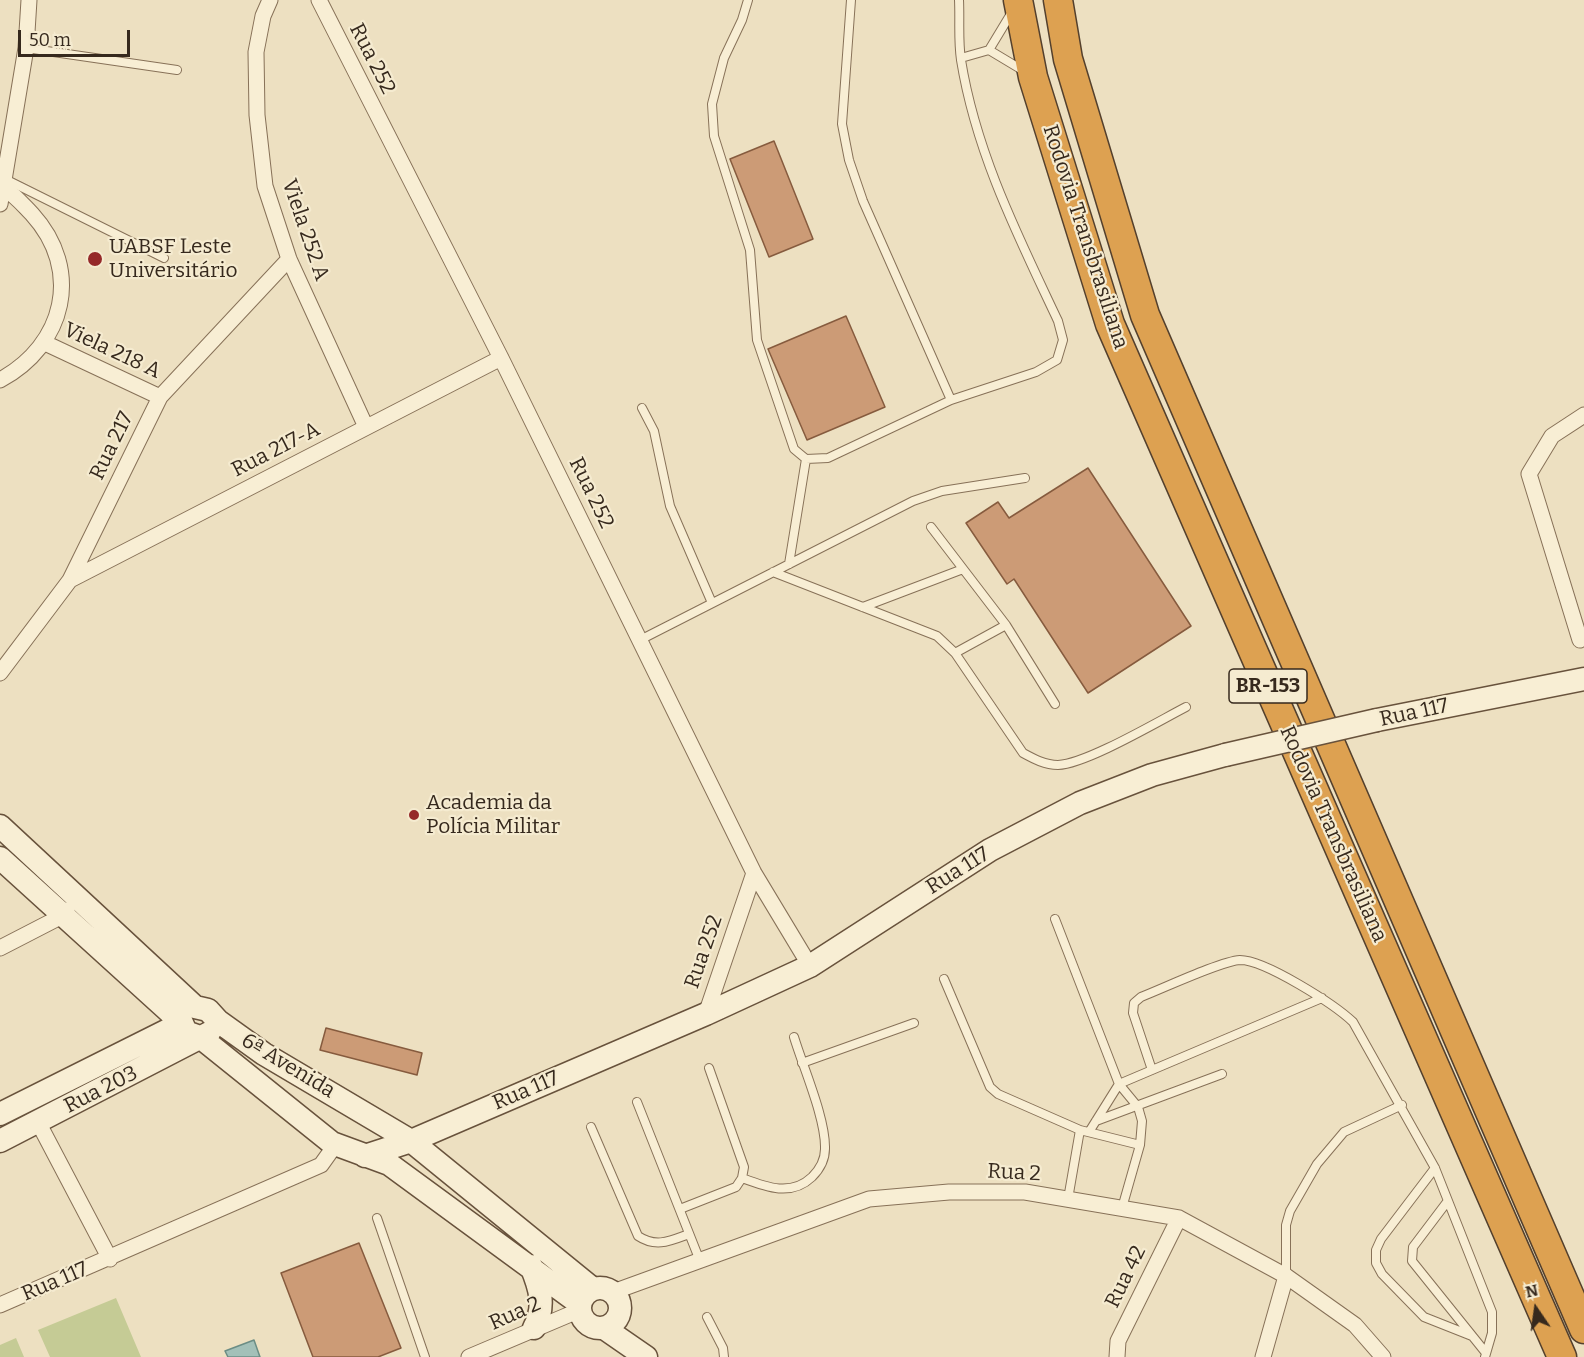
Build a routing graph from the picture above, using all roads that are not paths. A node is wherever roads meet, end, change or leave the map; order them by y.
1 (29, 0) edge
2 (270, 0) edge
3 (319, 0) edge
4 (748, 0) edge
5 (851, 0) edge
6 (959, 0) edge
7 (1059, 0) edge
8 (1018, 1) edge
9 (26, 48) junction
10 (989, 50) junction
11 (961, 58) junction
12 (177, 70) dead end
13 (1033, 77) junction
14 (3, 185) edge
15 (0, 204) edge
16 (164, 258) dead end
17 (289, 259) junction
18 (45, 342) junction
19 (501, 358) junction
20 (0, 380) edge
21 (160, 397) junction
22 (951, 400) junction
23 (642, 408) dead end
24 (1584, 415) edge
25 (366, 428) junction
26 (806, 459) junction
27 (1025, 477) dead end
28 (931, 527) dead end
29 (789, 564) junction
30 (963, 569) junction
31 (773, 572) junction
32 (70, 580) junction
33 (712, 603) junction
34 (863, 607) junction
35 (1006, 625) junction
36 (640, 640) junction
37 (1580, 640) dead end
38 (955, 653) junction
39 (0, 673) edge
40 (1584, 679) edge
41 (1055, 704) dead end
42 (1186, 707) dead end
43 (0, 826) edge
44 (0, 858) edge
45 (754, 873) junction
46 (77, 895) junction
47 (64, 915) junction
48 (1055, 919) dead end
49 (0, 948) edge
50 (810, 966) junction
51 (944, 979) dead end
52 (1322, 998) junction
53 (706, 1014) junction
54 (189, 1015) junction
55 (218, 1021) junction
56 (914, 1023) dead end
57 (200, 1037) junction
58 (794, 1037) dead end
59 (802, 1064) junction
60 (709, 1068) dead end
61 (1152, 1070) junction
62 (1222, 1074) dead end
63 (1119, 1084) junction
64 (637, 1102) dead end
65 (1402, 1105) junction
66 (1138, 1107) junction
67 (0, 1114) edge
68 (1096, 1121) junction
69 (39, 1122) junction
70 (591, 1127) dead end
71 (1080, 1130) junction
72 (1089, 1132) junction
73 (0, 1141) edge
74 (411, 1141) junction
75 (332, 1143) junction
76 (1140, 1145) junction
77 (365, 1156) junction
78 (389, 1164) junction
79 (1435, 1168) junction
80 (742, 1178) junction
81 (1068, 1199) junction
82 (1447, 1202) junction
83 (1122, 1208) junction
84 (680, 1209) junction
85 (377, 1218) dead end
86 (1179, 1218) junction
87 (689, 1234) junction
88 (110, 1259) junction
89 (700, 1260) junction
90 (531, 1266) junction
91 (1286, 1276) junction
92 (591, 1299) junction
93 (0, 1305) edge
94 (707, 1317) dead end
95 (612, 1322) junction
96 (534, 1328) junction
97 (1584, 1329) edge
98 (1472, 1336) junction
99 (639, 1352) edge
100 (1485, 1355) edge
101 (425, 1357) edge
102 (469, 1357) edge
103 (724, 1357) edge
104 (1117, 1357) edge
105 (1263, 1357) edge
106 (1383, 1357) edge
107 (1562, 1357) edge

1 - 9 street
2 - 17 street, Viela 252 A
3 - 19 street, Rua 252
4 - 26 lane
5 - 22 lane
6 - 11 lane
7 - 97 highway, Rodovia Transbrasiliana / BR-153
8 - 10 lane
8 - 13 highway, Rodovia Transbrasiliana / BR-153
9 - 12 lane
9 - 14 street
10 - 11 lane
10 - 13 lane
11 - 22 lane
13 - 107 highway, Rodovia Transbrasiliana / BR-153
14 - 15 street
14 - 16 lane
14 - 18 street, Viela 218 A
17 - 21 street, Rua 217
17 - 25 street, Viela 252 A
18 - 20 street, Viela 218 A
18 - 21 street, Viela 218 A
19 - 25 street, Rua 217-A
19 - 36 street, Rua 252
21 - 32 street, Rua 217
22 - 26 lane
23 - 33 lane
24 - 37 street
25 - 32 street, Rua 217-A
26 - 29 lane
27 - 29 lane
28 - 30 lane
29 - 31 lane
30 - 34 lane
30 - 35 lane
31 - 33 lane
31 - 34 lane
32 - 39 street, Rua 217
33 - 36 lane
34 - 38 lane
35 - 38 lane
35 - 41 lane
36 - 45 street, Rua 252
38 - 42 lane
40 - 50 street, Rua 117, bridge
43 - 46 street, 6ª Avenida
44 - 47 street, 6ª Avenida
45 - 50 street
45 - 53 street, Rua 252
46 - 47 street
46 - 54 street, 6ª Avenida
47 - 49 street
47 - 54 street, 6ª Avenida
48 - 63 lane
50 - 53 street, Rua 117
51 - 71 lane
52 - 61 lane
52 - 61 lane
52 - 65 lane
53 - 74 street, Rua 117
54 - 55 street, 6ª Avenida
54 - 57 street, 6ª Avenida
54 - 67 street, Rua 203
55 - 57 street
55 - 74 street, 6ª Avenida
56 - 59 lane
57 - 69 street, Rua 203
57 - 75 street, 6ª Avenida
58 - 59 lane
59 - 80 lane
60 - 80 lane
61 - 63 lane
62 - 66 lane
63 - 66 lane
63 - 68 lane
64 - 84 lane
65 - 79 lane
65 - 91 lane
66 - 68 lane
66 - 76 lane
68 - 72 lane
69 - 73 street, Rua 203
69 - 88 street, Rua 117
70 - 87 lane
71 - 72 lane
71 - 81 lane
72 - 76 lane
74 - 77 street, Rua 117
74 - 78 street
74 - 92 street, 6ª Avenida
75 - 77 street, 6ª Avenida
75 - 88 street, Rua 117
76 - 83 lane
77 - 78 street, 6ª Avenida
78 - 90 street, 6ª Avenida
79 - 82 lane
79 - 98 lane
80 - 84 lane
81 - 83 street, Rua 2
81 - 89 street, Rua 2
82 - 98 lane
82 - 100 lane
83 - 86 street, Rua 2
84 - 87 lane
85 - 101 lane
86 - 91 street, Rua 2
86 - 104 street, Rua 42
87 - 89 lane
88 - 93 street, Rua 117
89 - 92 street, Rua 2
90 - 92 street, 6ª Avenida
90 - 96 street
91 - 105 street
91 - 106 street, Rua 2
92 - 95 street
92 - 95 street
92 - 96 street, Rua 2
94 - 103 lane
95 - 99 street
96 - 102 street, Rua 2
98 - 100 lane

